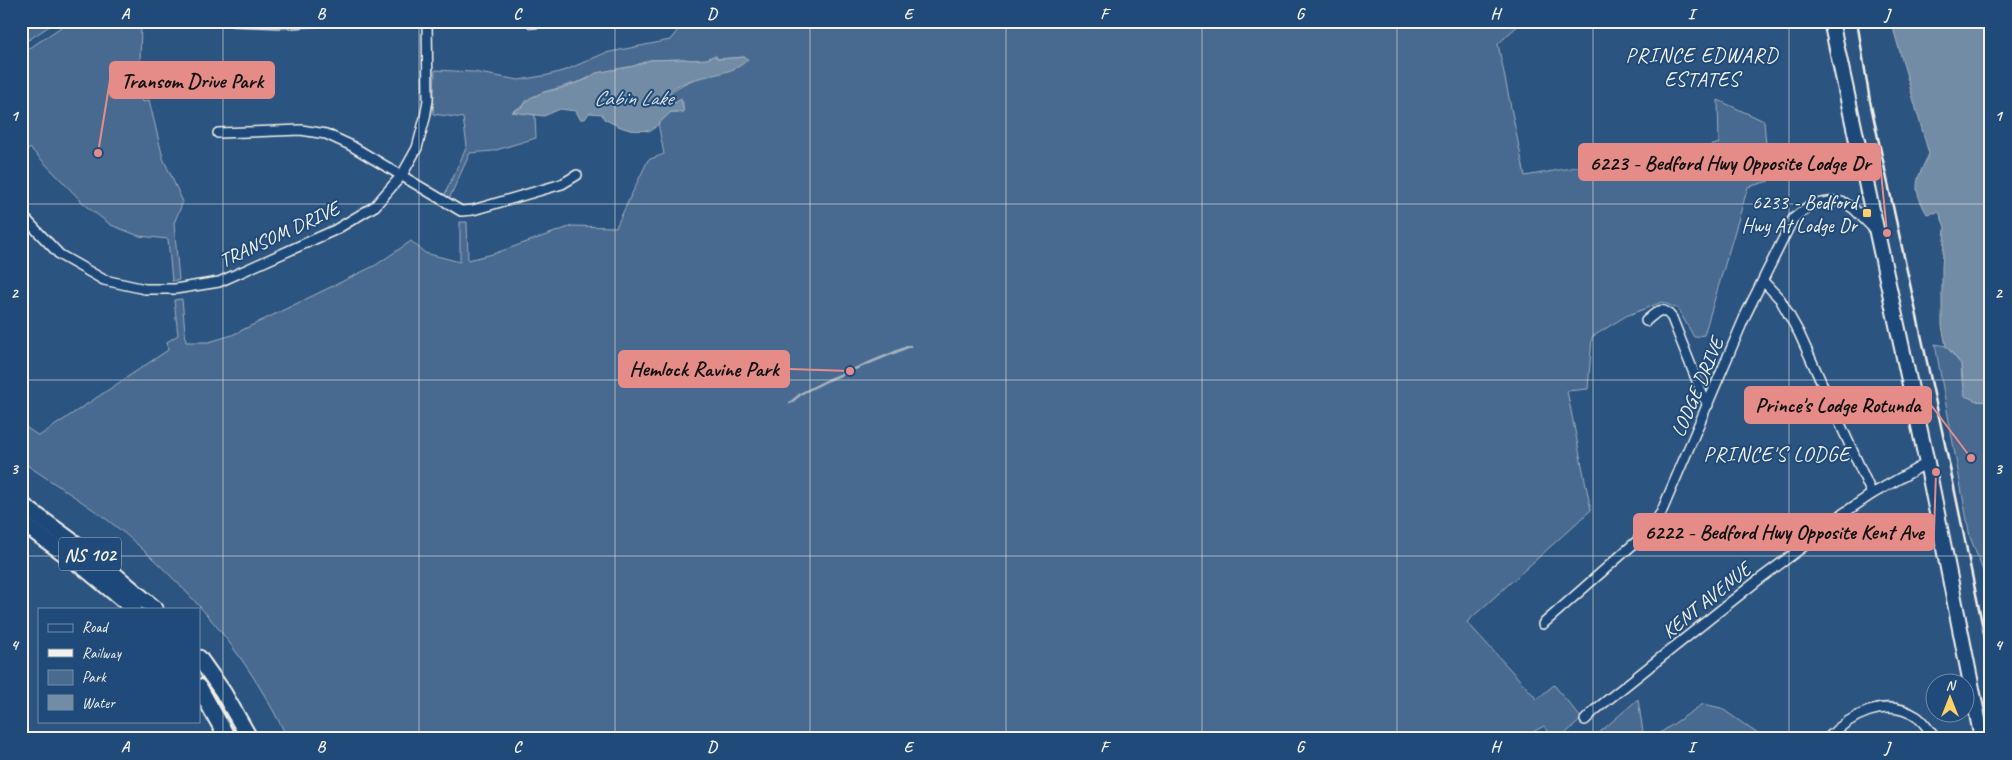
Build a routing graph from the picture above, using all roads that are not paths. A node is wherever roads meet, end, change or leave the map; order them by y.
1 (233, 21) edge
2 (318, 21) edge
3 (427, 21) edge
4 (551, 21) edge
5 (1831, 21) edge
6 (532, 23) dead end
7 (218, 133) dead end
8 (402, 175) junction
9 (577, 175) dead end
10 (21, 214) edge
11 (1877, 232) junction
12 (1763, 281) junction
13 (1646, 321) dead end
14 (1708, 405) junction
15 (1927, 463) junction
16 (1872, 494) junction
17 (21, 504) edge
18 (21, 522) edge
19 (133, 608) edge
20 (154, 608) edge
21 (1543, 624) dead end
22 (200, 659) edge
23 (200, 689) edge
24 (1585, 720) dead end
25 (228, 739) edge
26 (250, 739) edge
27 (1827, 739) edge
28 (1932, 739) edge
29 (1982, 739) edge

1 - 2 street
3 - 8 street, TRANSOM DRIVE
4 - 6 street
5 - 11 main road
7 - 8 street
8 - 9 street
8 - 10 street, TRANSOM DRIVE
11 - 12 street, LODGE DRIVE
11 - 15 main road
12 - 14 street, LODGE DRIVE
12 - 16 street
13 - 14 street
14 - 21 street, LODGE DRIVE
15 - 16 street, KENT AVENUE
15 - 29 main road
16 - 24 street, KENT AVENUE
17 - 20 highway, NS 102
18 - 19 highway, NS 102
22 - 26 highway
23 - 25 highway
27 - 28 street

